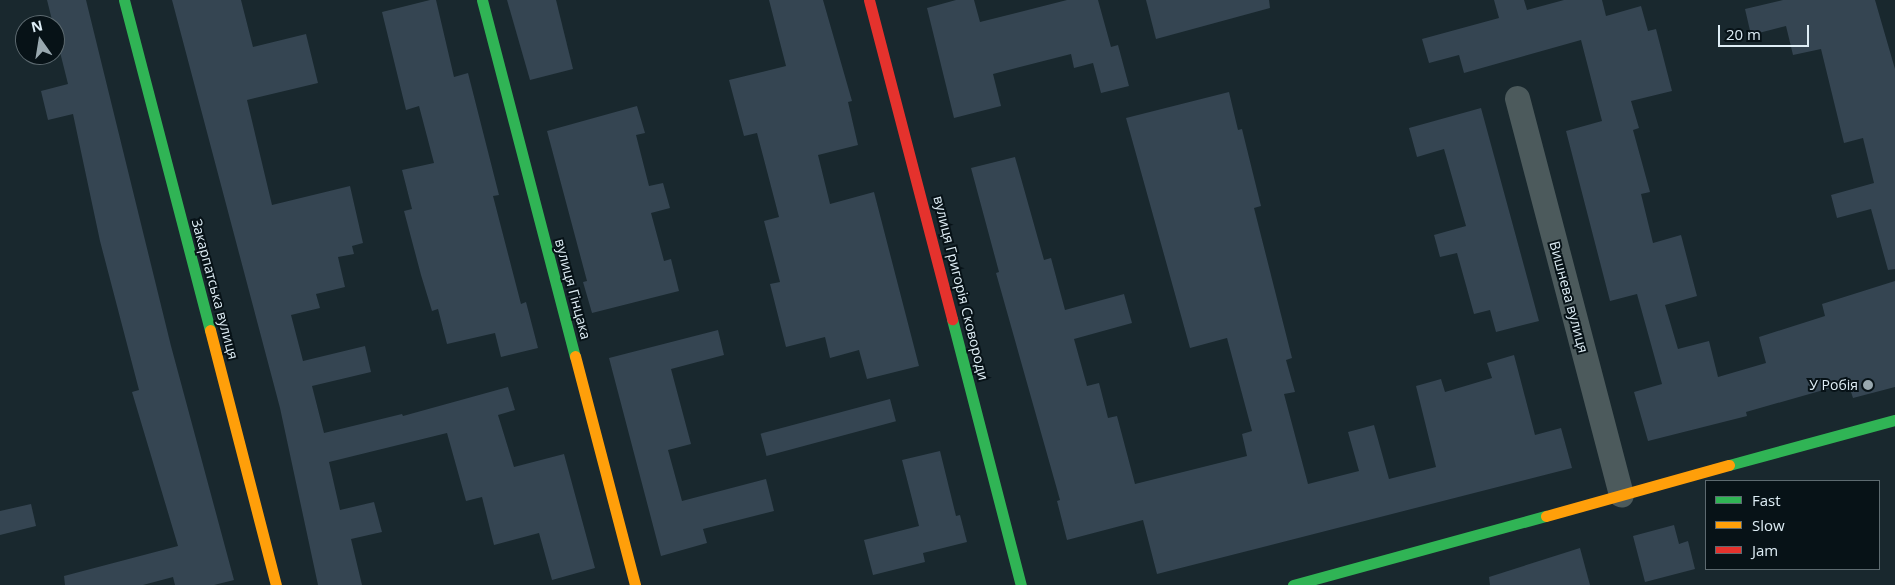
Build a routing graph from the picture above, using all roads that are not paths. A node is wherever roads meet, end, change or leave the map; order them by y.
1 (124, 0) edge
2 (482, 0) edge
3 (869, 0) edge
4 (1517, 98) dead end
5 (1895, 420) edge
6 (1621, 495) junction
7 (276, 585) edge
8 (635, 585) edge
9 (1021, 585) edge
10 (1293, 585) edge

1 - 7 street, Закарпатська вулиця
2 - 8 street, вулиця Гінцака
3 - 9 street, вулиця Григорія Сковороди
4 - 6 street, Вишнева вулиця
5 - 6 street
6 - 10 street

